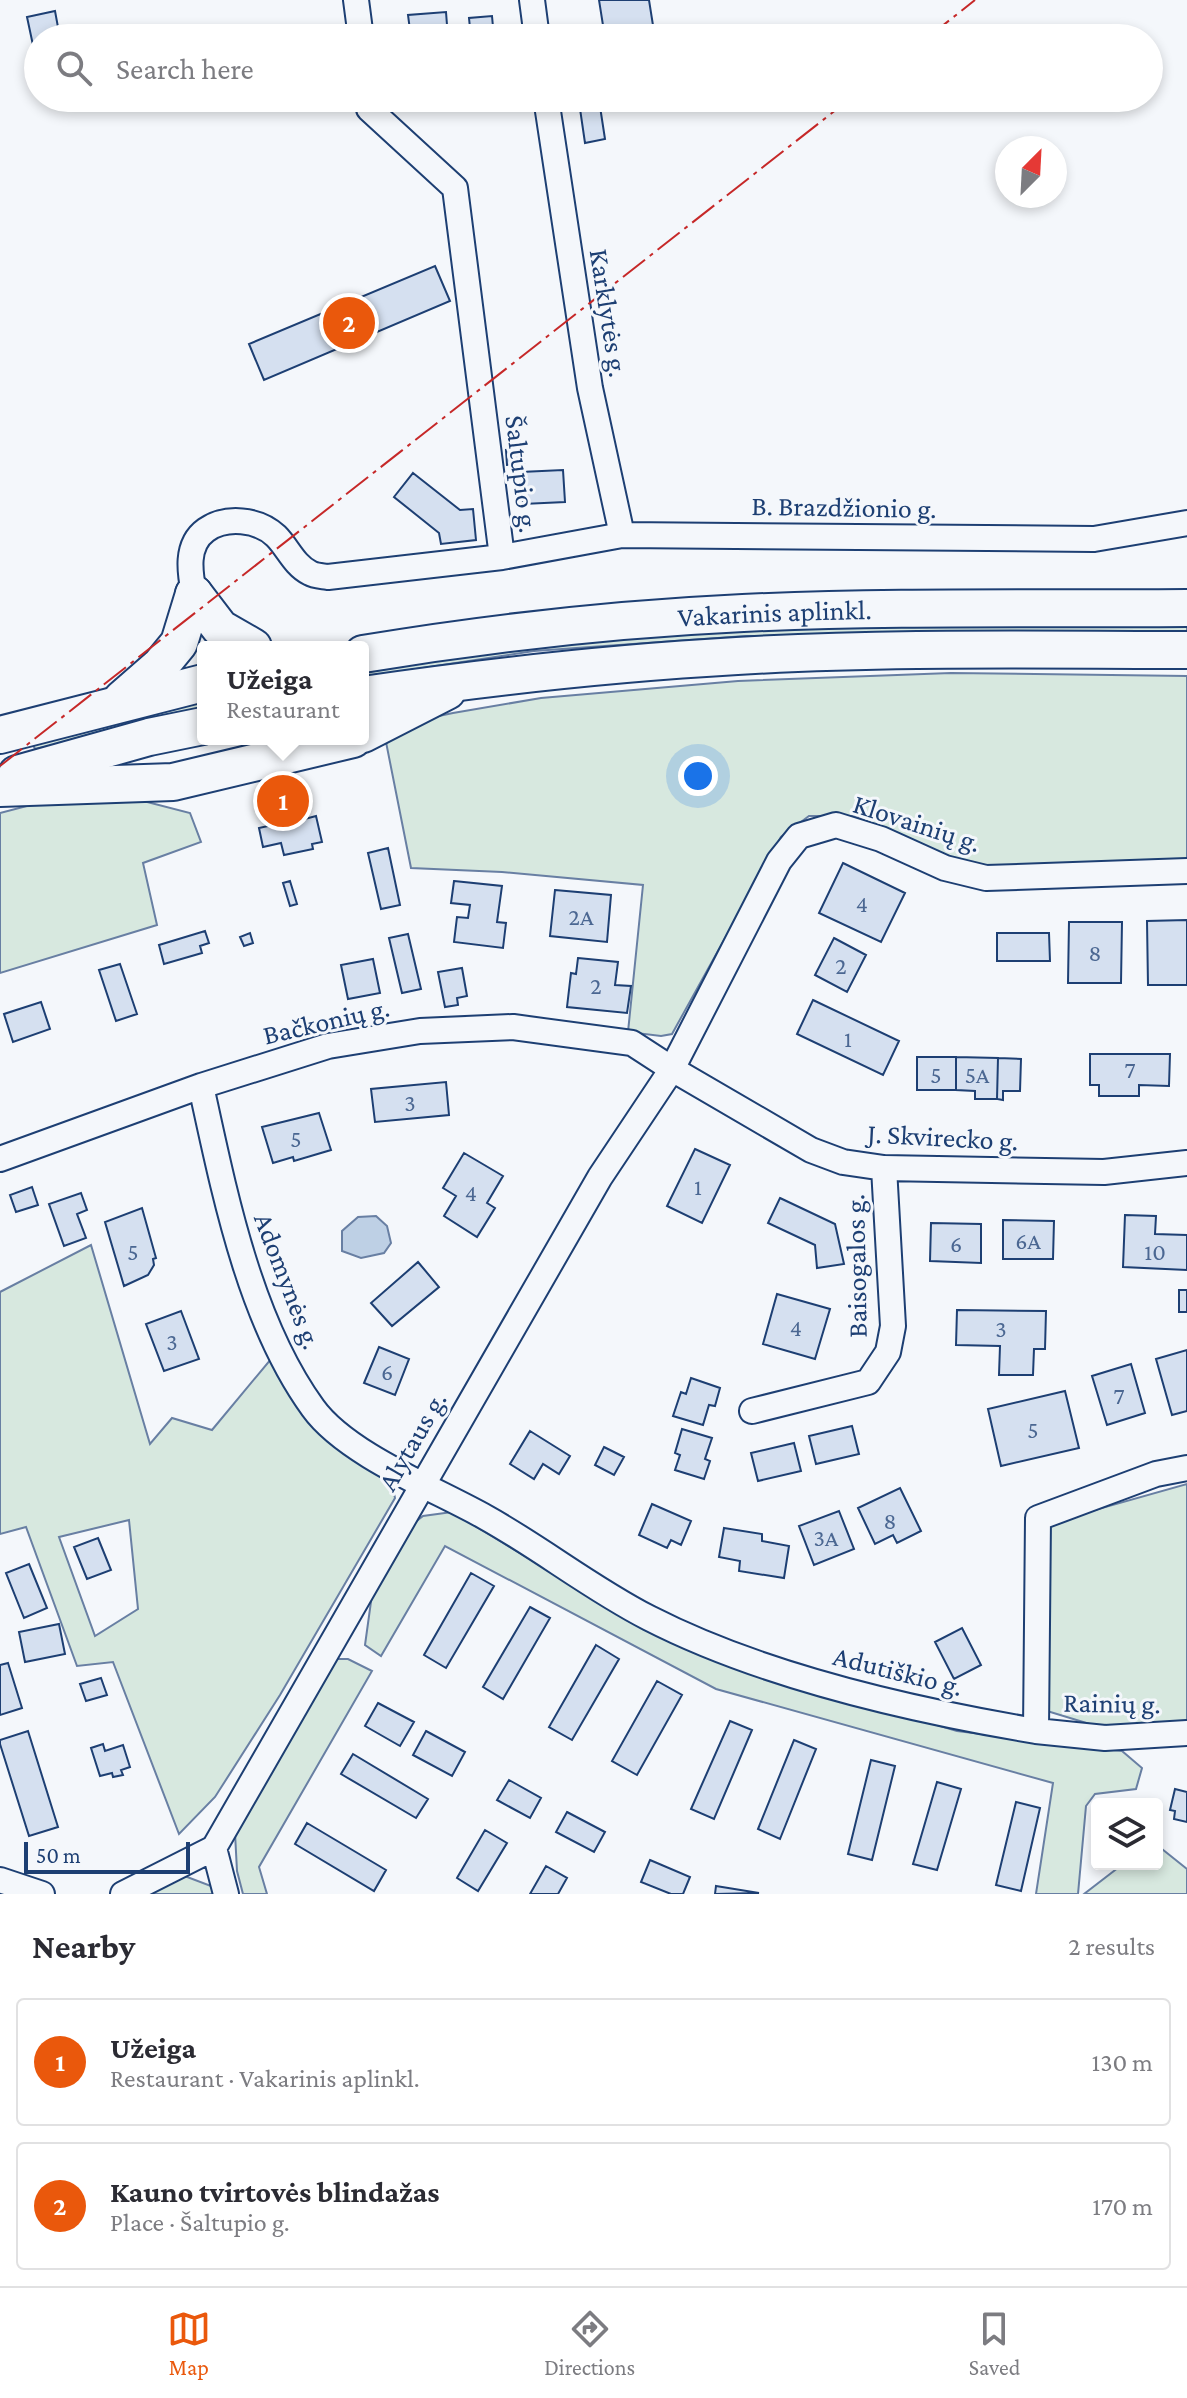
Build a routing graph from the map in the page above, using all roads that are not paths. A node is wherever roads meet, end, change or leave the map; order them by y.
1 (356, 0) edge
2 (532, 0) edge
3 (359, 24) edge
4 (535, 24) edge
5 (372, 112) edge
6 (548, 112) edge
7 (1187, 523) edge
8 (622, 535) junction
9 (502, 557) junction
10 (194, 594) junction
11 (1187, 608) edge
12 (243, 641) edge
13 (1187, 650) edge
14 (369, 653) edge
15 (464, 681) junction
16 (197, 684) edge
17 (369, 694) edge
18 (118, 703) junction
19 (197, 727) edge
20 (369, 731) edge
21 (0, 735) edge
22 (328, 745) edge
23 (0, 778) edge
24 (0, 788) edge
25 (1187, 871) edge
26 (672, 1069) junction
27 (201, 1086) junction
28 (0, 1159) edge
29 (1187, 1163) edge
30 (884, 1168) junction
31 (752, 1411) dead end
32 (1187, 1468) edge
33 (422, 1484) junction
34 (1036, 1731) junction
35 (1187, 1733) edge
36 (214, 1848) junction
37 (0, 1880) edge
38 (42, 1894) edge
39 (123, 1894) edge
40 (226, 1894) edge

1 - 3 street
2 - 4 street
5 - 9 street, Šaltupio g.
6 - 8 street, Karklytės g.
7 - 8 street, B. Brazdžionio g.
8 - 9 street, B. Brazdžionio g.
9 - 10 street, Šaltupio g.
10 - 12 highway
10 - 18 highway
11 - 14 highway, Vakarinis aplinkl.
13 - 15 highway, Vakarinis aplinkl.
15 - 17 highway, Vakarinis aplinkl.
15 - 20 highway
16 - 18 highway
18 - 21 highway
19 - 23 highway
22 - 24 highway
25 - 26 street, Klovainių g.
26 - 27 street, Bačkonių g.
26 - 30 street, J. Skvirecko g.
26 - 33 street, Alytaus g.
27 - 28 street, Bačkonių g.
27 - 33 street, Adomynės g.
29 - 30 street, J. Skvirecko g.
30 - 31 street, Baisogalos g.
32 - 34 street
33 - 34 street, Adutiškio g.
33 - 36 street, Alytaus g.
34 - 35 street, Rainių g.
36 - 39 street
36 - 40 street
37 - 38 street

